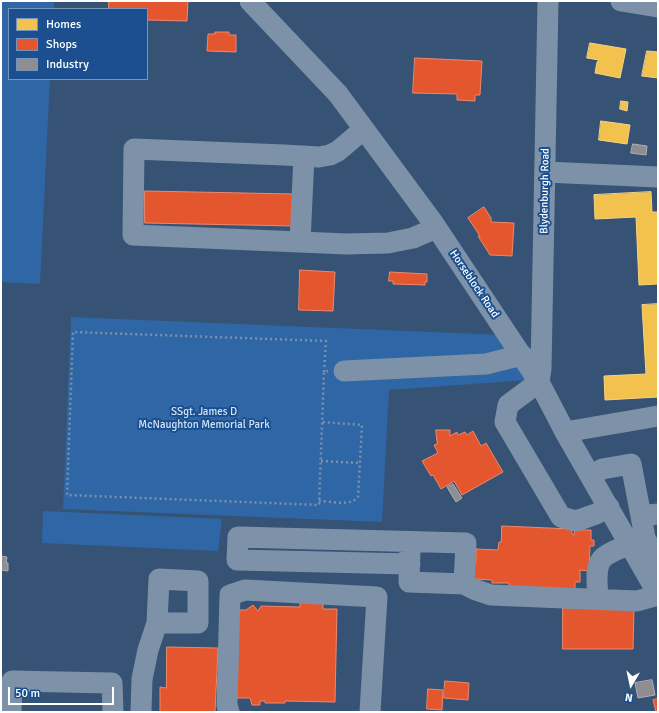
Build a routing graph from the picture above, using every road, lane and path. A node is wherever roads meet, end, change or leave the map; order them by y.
1 (250, 1) edge
2 (548, 1) edge
3 (621, 1) edge
4 (658, 7) edge
5 (364, 129) junction
6 (304, 156) junction
7 (545, 172) junction
8 (658, 177) edge
9 (436, 228) junction
10 (300, 242) junction
11 (522, 355) junction
12 (334, 371) junction
13 (539, 382) junction
14 (658, 416) edge
15 (322, 422) junction
16 (565, 432) junction
17 (321, 461) junction
18 (360, 463) junction
19 (591, 476) junction
20 (319, 500) junction
21 (609, 506) junction
22 (649, 515) edge
23 (410, 541) junction
24 (630, 544) junction
25 (658, 562) edge
26 (410, 564) junction
27 (464, 584) junction
28 (658, 594) edge
29 (598, 599) junction
30 (157, 623) dead end
31 (12, 712) edge
32 (113, 712) edge
33 (141, 712) edge
34 (229, 712) edge
35 (370, 712) edge

1 - 5 street, Horseblock Road
2 - 7 street, Blydenburgh Road
3 - 4 street
5 - 6 street
5 - 9 street, Horseblock Road
6 - 10 street
6 - 10 street
7 - 8 street
7 - 13 street, Blydenburgh Road
9 - 10 street
9 - 11 street, Horseblock Road
11 - 12 street
11 - 13 street, Horseblock Road
12 - 15 path
12 - 20 path
13 - 16 street, Horseblock Road
13 - 21 street
14 - 16 street
15 - 17 path
15 - 18 path
16 - 19 street, Horseblock Road
17 - 18 path
17 - 20 path
18 - 20 path
19 - 21 street, Horseblock Road
19 - 22 street
21 - 24 street, Horseblock Road
22 - 25 street
23 - 26 street
23 - 26 street
23 - 27 street
24 - 28 street, Horseblock Road
24 - 29 street
26 - 27 street
27 - 29 street
28 - 29 street
30 - 33 street
31 - 32 street
34 - 35 street

